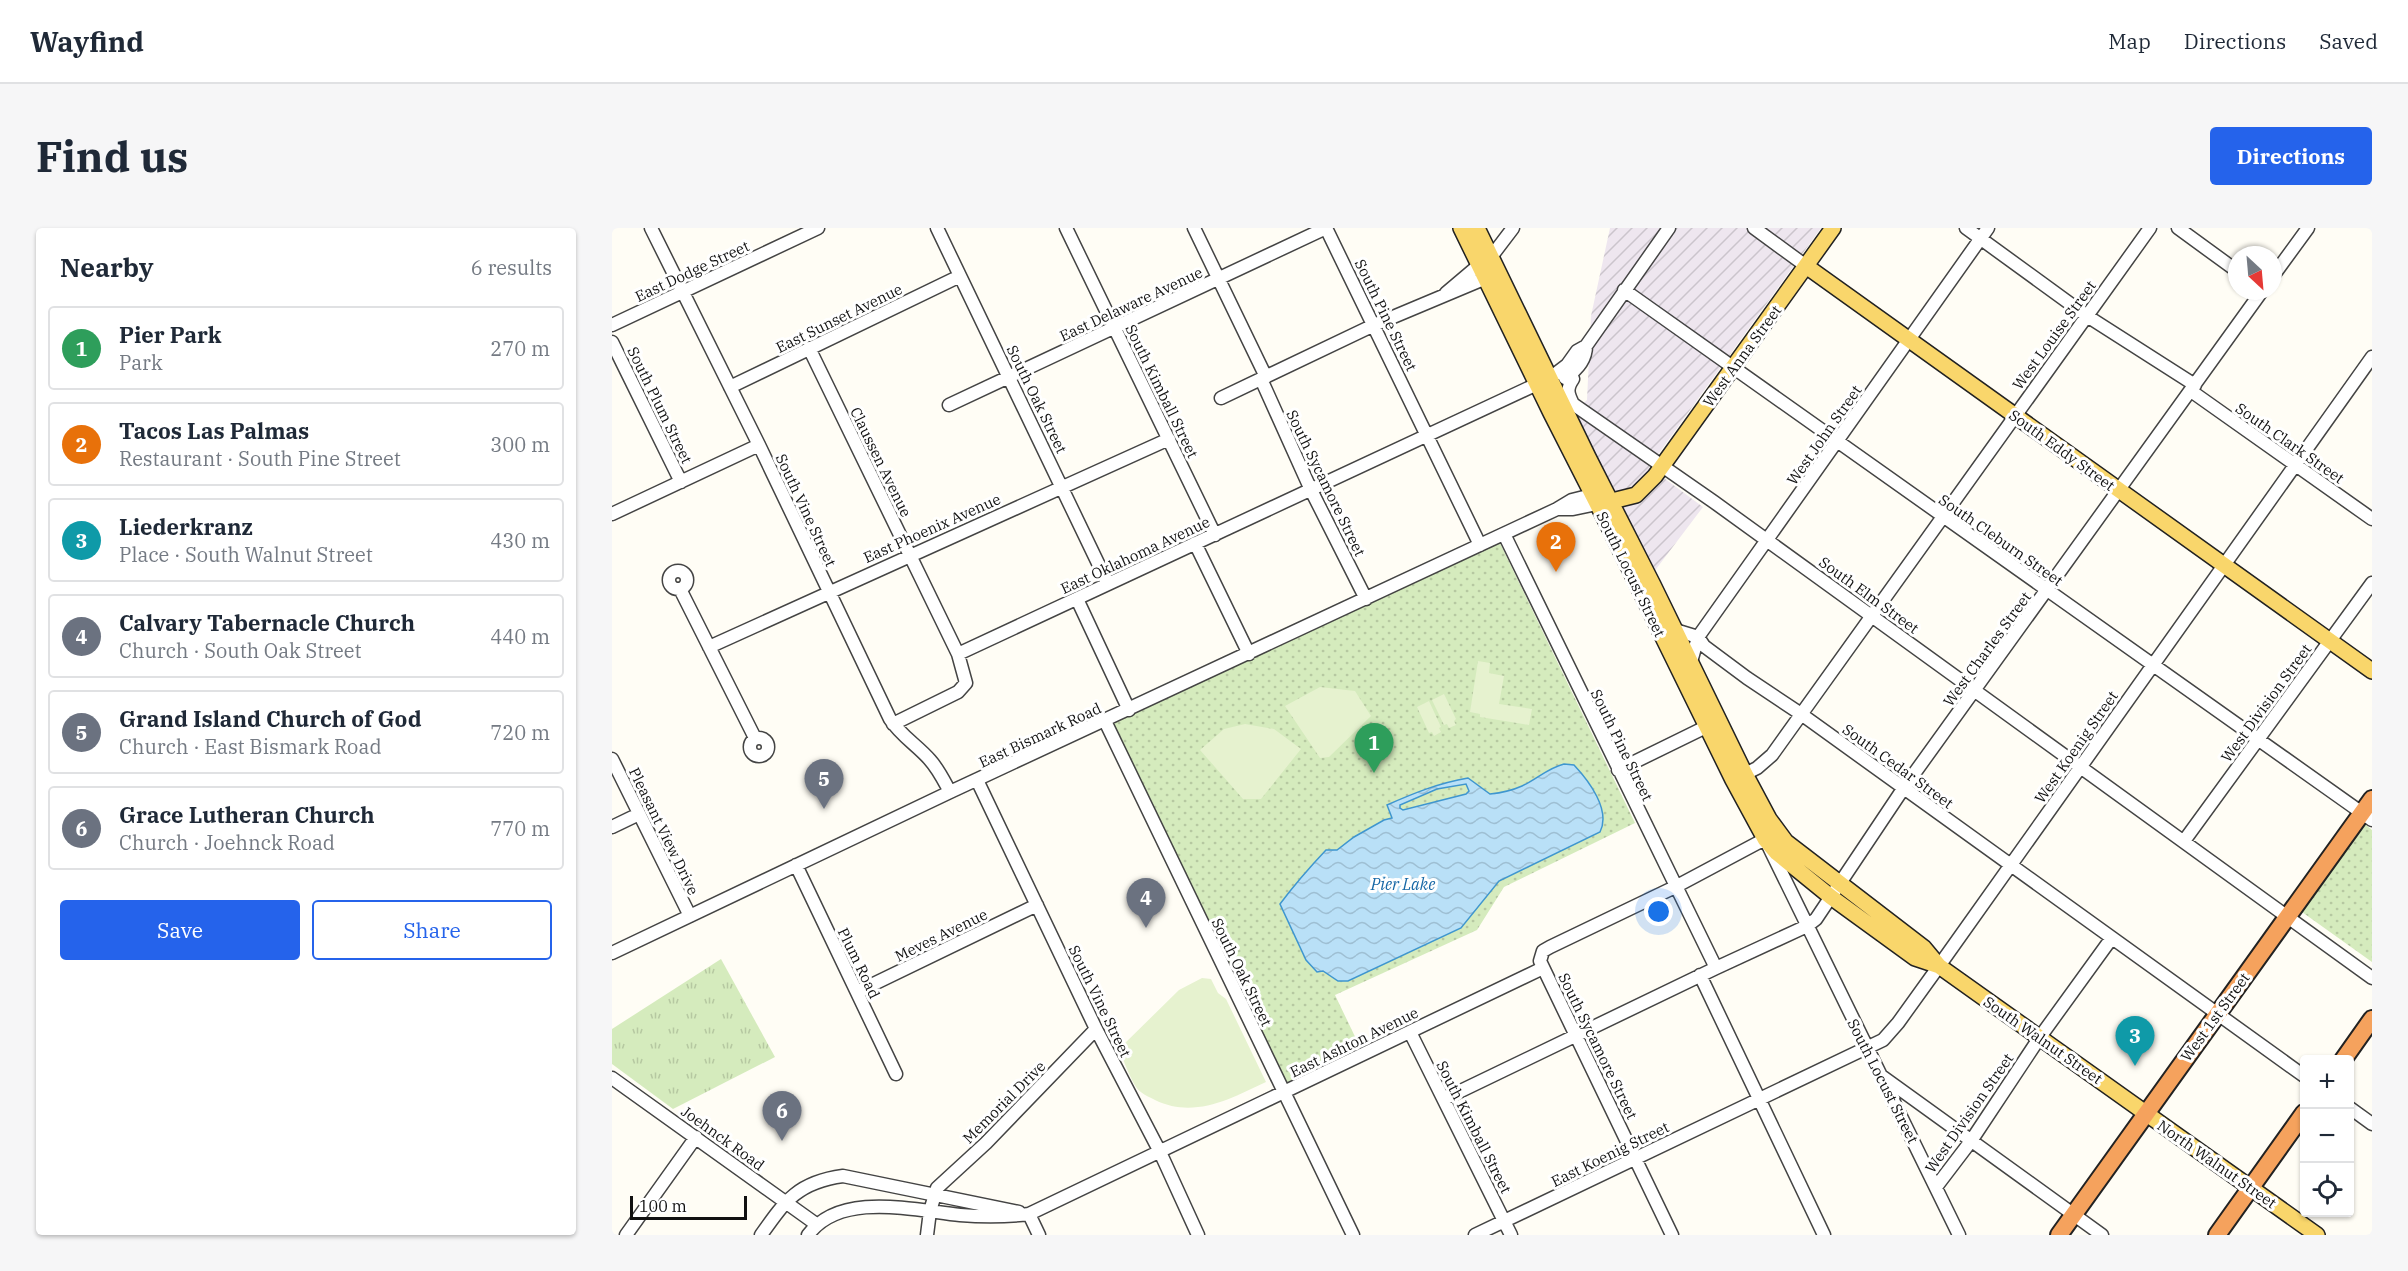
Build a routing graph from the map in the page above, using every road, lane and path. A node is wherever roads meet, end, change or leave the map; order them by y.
1 (651, 228) edge
2 (818, 228) edge
3 (937, 228) edge
4 (1066, 228) edge
5 (1194, 228) edge
6 (1326, 228) edge
7 (1461, 228) edge
8 (1477, 228) edge
9 (1513, 228) edge
10 (1669, 228) edge
11 (1754, 228) edge
12 (1833, 228) edge
13 (1966, 228) edge
14 (2150, 228) edge
15 (2178, 228) edge
16 (2308, 228) edge
17 (1985, 233) edge
18 (1485, 260) junction
19 (2228, 264) edge
20 (2282, 264) edge
21 (1806, 266) junction
22 (960, 276) junction
23 (1486, 278) junction
24 (1219, 279) junction
25 (1624, 290) junction
26 (683, 292) junction
27 (1445, 294) junction
28 (2256, 300) edge
29 (2087, 316) junction
30 (612, 325) edge
31 (1374, 325) junction
32 (1114, 328) junction
33 (1909, 340) junction
34 (612, 342) edge
35 (1586, 346) junction
36 (809, 348) junction
37 (2370, 363) edge
38 (1734, 367) junction
39 (1571, 374) junction
40 (1010, 378) junction
41 (1264, 378) junction
42 (1544, 381) junction
43 (730, 387) junction
44 (2193, 388) junction
45 (1221, 398) dead end
46 (949, 405) dead end
47 (2014, 415) junction
48 (1429, 436) junction
49 (1168, 439) junction
50 (1837, 441) junction
51 (759, 445) junction
52 (2295, 464) junction
53 (1664, 465) junction
54 (681, 482) junction
55 (1063, 486) junction
56 (1311, 490) junction
57 (2120, 491) junction
58 (1602, 499) junction
59 (612, 514) edge
60 (1942, 516) junction
61 (2372, 519) edge
62 (1504, 534) junction
63 (1215, 535) junction
64 (1767, 540) junction
65 (1196, 543) junction
66 (1480, 545) junction
67 (909, 555) junction
68 (2223, 564) junction
69 (2372, 583) edge
70 (1108, 584) junction
71 (680, 589) dead end
72 (2048, 591) junction
73 (829, 592) junction
74 (1077, 599) junction
75 (1366, 599) junction
76 (1871, 616) junction
77 (1675, 630) junction
78 (1698, 637) junction
79 (2330, 640) junction
80 (709, 647) junction
81 (958, 654) junction
82 (1249, 654) junction
83 (1691, 662) junction
84 (2152, 666) junction
85 (2372, 671) edge
86 (1975, 691) junction
87 (1129, 710) junction
88 (1801, 714) junction
89 (1105, 721) junction
90 (893, 724) junction
91 (1713, 724) junction
92 (754, 738) dead end
93 (2259, 738) junction
94 (612, 759) edge
95 (2082, 766) junction
96 (1618, 770) junction
97 (1745, 774) junction
98 (977, 780) junction
99 (1904, 789) junction
100 (950, 792) junction
101 (2372, 799) edge
102 (639, 814) junction
103 (2367, 817) edge
104 (612, 827) edge
105 (1764, 839) junction
106 (2184, 841) junction
107 (796, 865) junction
108 (2010, 866) junction
109 (1839, 883) junction
110 (1675, 887) junction
111 (1831, 897) junction
112 (1037, 905) junction
113 (690, 916) junction
114 (2287, 917) junction
115 (1807, 926) junction
116 (2106, 935) junction
117 (612, 953) edge
118 (1939, 966) junction
119 (1544, 968) junction
120 (1716, 968) junction
121 (1700, 975) junction
122 (2372, 978) edge
123 (857, 992) junction
124 (2216, 1014) junction
125 (2372, 1018) edge
126 (1096, 1029) junction
127 (1410, 1032) junction
128 (1575, 1035) junction
129 (2040, 1037) junction
130 (1867, 1048) junction
131 (2346, 1055) edge
132 (2300, 1073) edge
133 (896, 1074) dead end
134 (1880, 1074) junction
135 (612, 1078) edge
136 (1284, 1092) junction
137 (1444, 1099) junction
138 (1758, 1100) junction
139 (2350, 1109) edge
140 (2146, 1114) junction
141 (2300, 1119) edge
142 (2372, 1124) edge
143 (696, 1137) junction
144 (1971, 1141) junction
145 (1160, 1152) junction
146 (1635, 1158) junction
147 (1936, 1187) junction
148 (2250, 1188) junction
149 (935, 1196) junction
150 (785, 1201) junction
151 (930, 1211) junction
152 (1029, 1214) junction
153 (2074, 1215) junction
154 (1504, 1221) junction
155 (816, 1224) junction
156 (626, 1235) edge
157 (761, 1235) edge
158 (808, 1235) edge
159 (927, 1235) edge
160 (1039, 1235) edge
161 (1198, 1235) edge
162 (1353, 1235) edge
163 (1475, 1235) edge
164 (1511, 1235) edge
165 (1672, 1235) edge
166 (1824, 1235) edge
167 (1959, 1235) edge
168 (2059, 1235) edge
169 (2102, 1235) edge
170 (2217, 1235) edge
171 (2317, 1235) edge

1 - 26 street, South Vine Street
2 - 26 street, East Dodge Street
3 - 22 street, South Oak Street
4 - 32 street, South Kimball Street
5 - 24 street, South Sycamore Street
6 - 24 street, East Delaware Avenue
6 - 31 street, South Pine Street
7 - 18 main road, South Locust Street
8 - 18 main road, South Locust Street
9 - 18 street
10 - 25 street
11 - 21 street, South Eddy Street
12 - 21 main road, West Anna Street
13 - 17 street, South Clark Street
14 - 29 street, West Louise Street
15 - 19 street
16 - 20 street
17 - 29 street, South Clark Street
17 - 33 street, West John Street
18 - 23 main road, South Locust Street
18 - 27 street
18 - 42 main road, South Locust Street
21 - 33 main road, South Eddy Street
21 - 38 main road, West Anna Street
22 - 36 street, East Sunset Avenue
22 - 40 street, South Oak Street
23 - 27 street
23 - 42 main road, South Locust Street
24 - 32 street, East Delaware Avenue
24 - 41 street, South Sycamore Street
25 - 35 street
25 - 38 street, South Cleburn Street
26 - 30 street, East Dodge Street
26 - 43 street, South Vine Street
27 - 31 street
28 - 44 street, West Charles Street
29 - 44 street, South Clark Street
29 - 47 street, West Louise Street
31 - 41 street
31 - 48 street, South Pine Street
32 - 40 street, East Delaware Avenue
32 - 49 street, South Kimball Street
33 - 47 main road, South Eddy Street
33 - 50 street, West John Street
34 - 54 street, South Plum Street
35 - 39 street
35 - 42 street
36 - 43 street, East Sunset Avenue
36 - 67 street, Claussen Avenue
37 - 52 street, West Koenig Street
38 - 50 street, South Cleburn Street
38 - 53 main road, West Anna Street
39 - 42 street
39 - 53 street, South Elm Street
40 - 46 street, East Delaware Avenue
40 - 55 street, South Oak Street
41 - 45 street
41 - 56 street, South Sycamore Street
42 - 48 street, East Oklahoma Avenue
42 - 58 main road, South Locust Street
43 - 51 street, South Vine Street
44 - 52 street, South Clark Street
44 - 57 street, West Charles Street
47 - 57 main road, South Eddy Street
47 - 60 street, West Louise Street
48 - 56 street, East Oklahoma Avenue
48 - 66 street, South Pine Street
49 - 55 street, East Phoenix Avenue
49 - 63 street, South Kimball Street
50 - 60 street, South Cleburn Street
50 - 64 street, West John Street
51 - 54 street
51 - 73 street, South Vine Street
52 - 61 street, South Clark Street
52 - 68 street, West Koenig Street
53 - 58 main road, West Anna Street
53 - 64 street, South Elm Street
54 - 59 street
55 - 67 street, East Phoenix Avenue
55 - 70 street, South Oak Street
56 - 63 street, East Oklahoma Avenue
56 - 75 street, South Sycamore Street
57 - 68 main road, South Eddy Street
57 - 72 street, West Charles Street
58 - 62 street, East Bismark Road
58 - 77 main road, South Locust Street
58 - 91 main road, South Locust Street
60 - 72 street, South Cleburn Street
60 - 76 street, West Louise Street
62 - 66 street, East Bismark Road
62 - 96 street, South Pine Street
63 - 65 street, East Oklahoma Avenue
64 - 76 street, South Elm Street
64 - 78 street, West John Street
65 - 70 street, East Oklahoma Avenue
65 - 82 street
66 - 75 street, East Bismark Road
67 - 73 street, East Phoenix Avenue
67 - 81 street, Claussen Avenue
68 - 79 main road, South Eddy Street
68 - 84 street, West Koenig Street
69 - 79 street, West Division Street
70 - 74 street, East Oklahoma Avenue
71 - 80 street
72 - 84 street, South Cleburn Street
72 - 86 street, West Charles Street
73 - 80 street, East Phoenix Avenue
73 - 90 street, South Vine Street
74 - 81 street, East Oklahoma Avenue
74 - 87 street
75 - 82 street, East Bismark Road
76 - 86 street, South Elm Street
76 - 88 street, West Louise Street
77 - 78 street, South Cedar Street
77 - 83 main road, South Locust Street
78 - 83 street, West John Street
78 - 88 street, South Cedar Street
79 - 85 main road, South Eddy Street
79 - 93 street, West Division Street
80 - 92 street
81 - 90 street
82 - 87 street, East Bismark Road
83 - 91 main road, South Locust Street
84 - 93 street, South Cleburn Street
84 - 95 street, West Koenig Street
86 - 95 street, South Elm Street
86 - 99 street, West Charles Street
87 - 89 street, East Bismark Road
88 - 97 street, West Louise Street
88 - 99 street, South Cedar Street
89 - 98 street, East Bismark Road
89 - 136 street, South Oak Street
90 - 100 street, South Vine Street
91 - 96 street
91 - 97 main road, South Locust Street
91 - 105 main road, South Locust Street
93 - 103 street, South Cleburn Street
93 - 106 street, West Division Street
94 - 102 street, Pleasant View Drive
95 - 106 street, South Elm Street
95 - 108 street, West Koenig Street
96 - 110 street, South Pine Street
97 - 109 main road, South Locust Street
98 - 100 street, East Bismark Road
98 - 112 street, South Vine Street
99 - 108 street, South Cedar Street
99 - 109 street, West Charles Street
100 - 107 street, East Bismark Road
101 - 103 highway, West 1st Street
102 - 104 street
102 - 113 street, Pleasant View Drive
103 - 114 highway, West 1st Street
105 - 110 street
105 - 111 main road, South Locust Street
105 - 115 street, South Locust Street
106 - 114 street
107 - 113 street, East Bismark Road
107 - 123 street, Plum Road
108 - 116 street, South Cedar Street
108 - 118 street, West Koenig Street
109 - 111 street, West Charles Street
109 - 118 main road, South Walnut Street
110 - 119 street
110 - 120 street, South Pine Street
111 - 115 street, West Charles Street
111 - 118 main road, South Walnut Street
112 - 123 street, Meves Avenue
112 - 126 street, South Vine Street
113 - 117 street, East Bismark Road
114 - 122 street
114 - 124 highway, West 1st Street
115 - 120 street
115 - 130 street, South Locust Street
116 - 124 street, South Cedar Street
116 - 129 street, West Division Street
118 - 129 main road, South Walnut Street
118 - 130 street, West Koenig Street
119 - 127 street, East Ashton Avenue
119 - 128 street, South Sycamore Street
120 - 121 street
121 - 128 street
121 - 138 street
123 - 133 street, Plum Road
124 - 132 street, South Cedar Street
124 - 140 highway, West 1st Street
125 - 131 highway
126 - 145 street, South Vine Street
126 - 149 street, Memorial Drive
127 - 136 street, East Ashton Avenue
127 - 137 street, South Kimball Street
128 - 137 street
128 - 146 street, South Sycamore Street
129 - 140 main road, South Walnut Street
129 - 144 street, West Division Street
130 - 134 street, South Locust Street
130 - 138 street, West Koenig Street
134 - 144 street
134 - 147 street, South Locust Street
135 - 143 street, Joehnck Road
136 - 145 street, East Ashton Avenue
136 - 162 street, South Oak Street
137 - 154 street, South Kimball Street
138 - 146 street, East Koenig Street
138 - 166 street
139 - 142 street
140 - 148 main road, North Walnut Street
140 - 153 highway, West 1st Street
141 - 148 highway
143 - 150 street, Joehnck Road
143 - 156 street
144 - 147 street, West Division Street
144 - 153 street
145 - 152 street, East Ashton Avenue
145 - 161 street, South Vine Street
146 - 154 street, East Koenig Street
146 - 165 street, South Sycamore Street
147 - 167 street, South Locust Street
148 - 170 highway
148 - 171 main road, North Walnut Street
149 - 150 street
149 - 151 street, Memorial Drive
149 - 152 street
150 - 155 street, Joehnck Road
150 - 157 street
151 - 152 street, East Ashton Avenue
151 - 155 street
151 - 159 street
152 - 160 street
153 - 168 highway, West 1st Street
153 - 169 street
154 - 163 street, East Koenig Street
154 - 164 street, South Kimball Street
155 - 158 street

